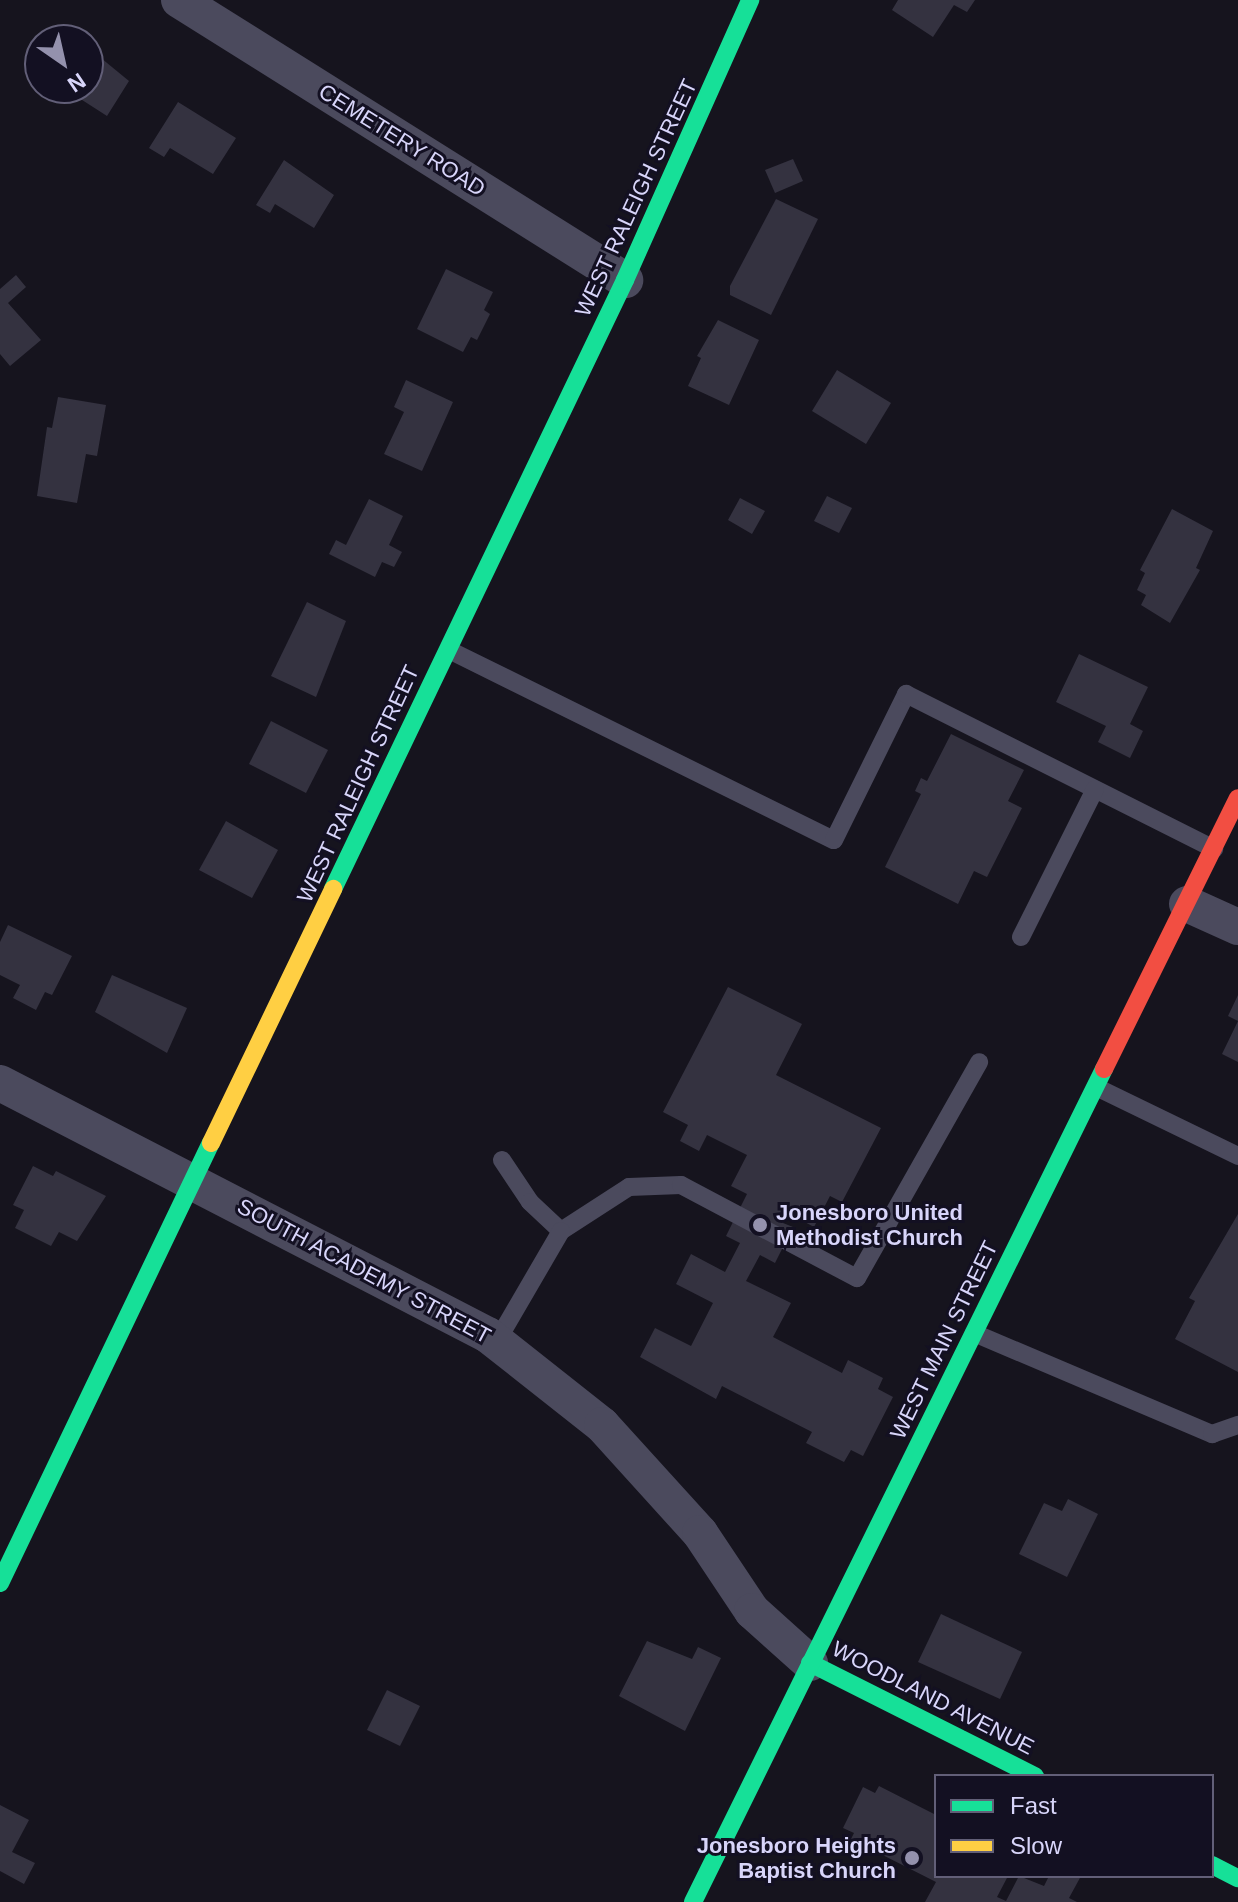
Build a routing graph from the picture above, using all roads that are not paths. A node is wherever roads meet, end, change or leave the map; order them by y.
1 (179, 0) edge
2 (750, 0) edge
3 (625, 280) junction
4 (449, 650) junction
5 (1095, 789) junction
6 (1238, 798) edge
7 (1214, 849) junction
8 (1187, 904) junction
9 (1238, 927) edge
10 (1021, 937) dead end
11 (979, 1062) dead end
12 (0, 1083) edge
13 (1096, 1087) junction
14 (1238, 1156) edge
15 (502, 1160) dead end
16 (196, 1181) junction
17 (561, 1231) junction
18 (974, 1333) junction
19 (497, 1341) junction
20 (1238, 1425) edge
21 (0, 1583) edge
22 (810, 1663) junction
23 (1031, 1774) edge
24 (1214, 1866) edge
25 (1238, 1878) edge
26 (693, 1902) edge

1 - 3 street, CEMETERY ROAD
2 - 3 street, WEST RALEIGH STREET
3 - 4 street, WEST RALEIGH STREET
4 - 5 lane
4 - 16 street, WEST RALEIGH STREET
5 - 7 lane
5 - 10 lane
6 - 7 street, WEST MAIN STREET
7 - 8 street, WEST MAIN STREET
8 - 9 street
8 - 13 street, WEST MAIN STREET
11 - 17 lane
12 - 16 street, SOUTH ACADEMY STREET
13 - 14 lane
13 - 18 street, WEST MAIN STREET
15 - 17 lane
16 - 19 street, SOUTH ACADEMY STREET
16 - 21 street, WEST RALEIGH STREET
17 - 19 lane
18 - 20 lane
18 - 22 street, WEST MAIN STREET
19 - 22 street, SOUTH ACADEMY STREET
22 - 23 street, WOODLAND AVENUE
22 - 26 street, WEST MAIN STREET
24 - 25 street

